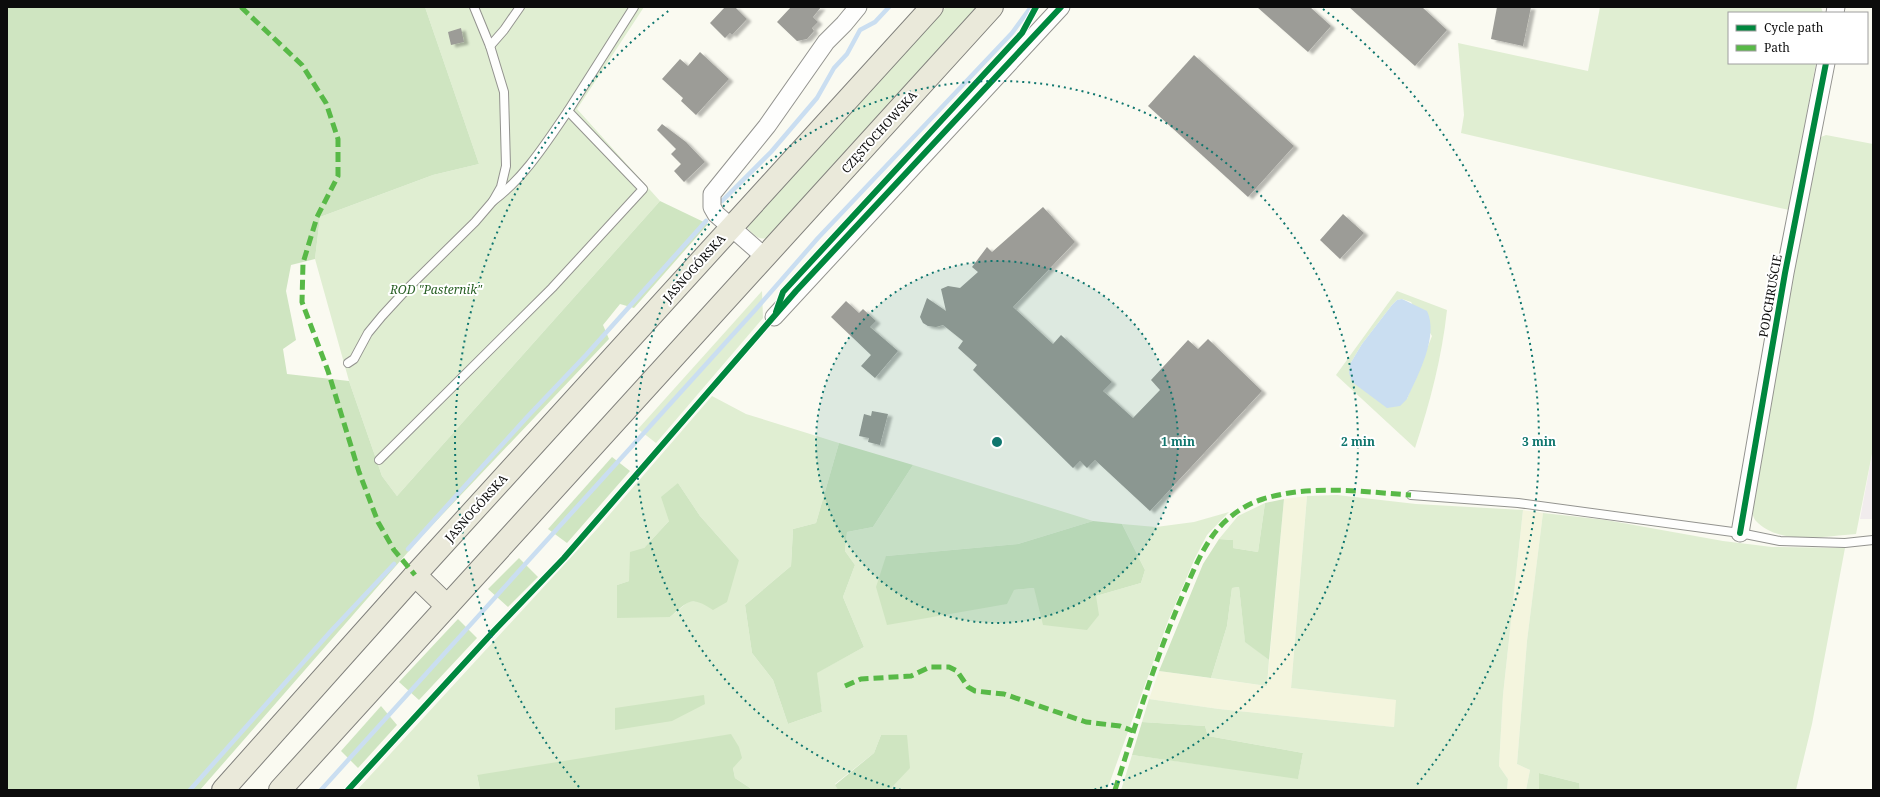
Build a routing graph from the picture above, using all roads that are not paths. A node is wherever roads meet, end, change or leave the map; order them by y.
1 (474, 7) edge
2 (520, 7) edge
3 (634, 7) edge
4 (858, 7) edge
5 (932, 7) edge
6 (992, 7) edge
7 (1061, 7) edge
8 (490, 46) junction
9 (1826, 64) edge
10 (568, 111) junction
11 (493, 201) junction
12 (731, 228) junction
13 (765, 257) junction
14 (774, 317) dead end
15 (348, 363) dead end
16 (379, 460) dead end
17 (1411, 495) dead end
18 (1740, 533) junction
19 (1873, 540) edge
20 (415, 575) junction
21 (448, 606) junction
22 (223, 790) edge
23 (280, 790) edge

1 - 8 lane
2 - 8 lane
3 - 10 lane
4 - 12 street
5 - 12 main road
6 - 13 main road, CZĘSTOCHOWSKA
7 - 14 street
8 - 11 lane
9 - 18 street, PODCHRUŚCIE
10 - 11 lane
10 - 16 lane
11 - 15 lane
12 - 13 street
12 - 20 main road, JASNOGÓRSKA
13 - 21 main road
17 - 18 lane
18 - 19 lane
20 - 21 main road
20 - 22 main road, JASNOGÓRSKA
21 - 23 main road

